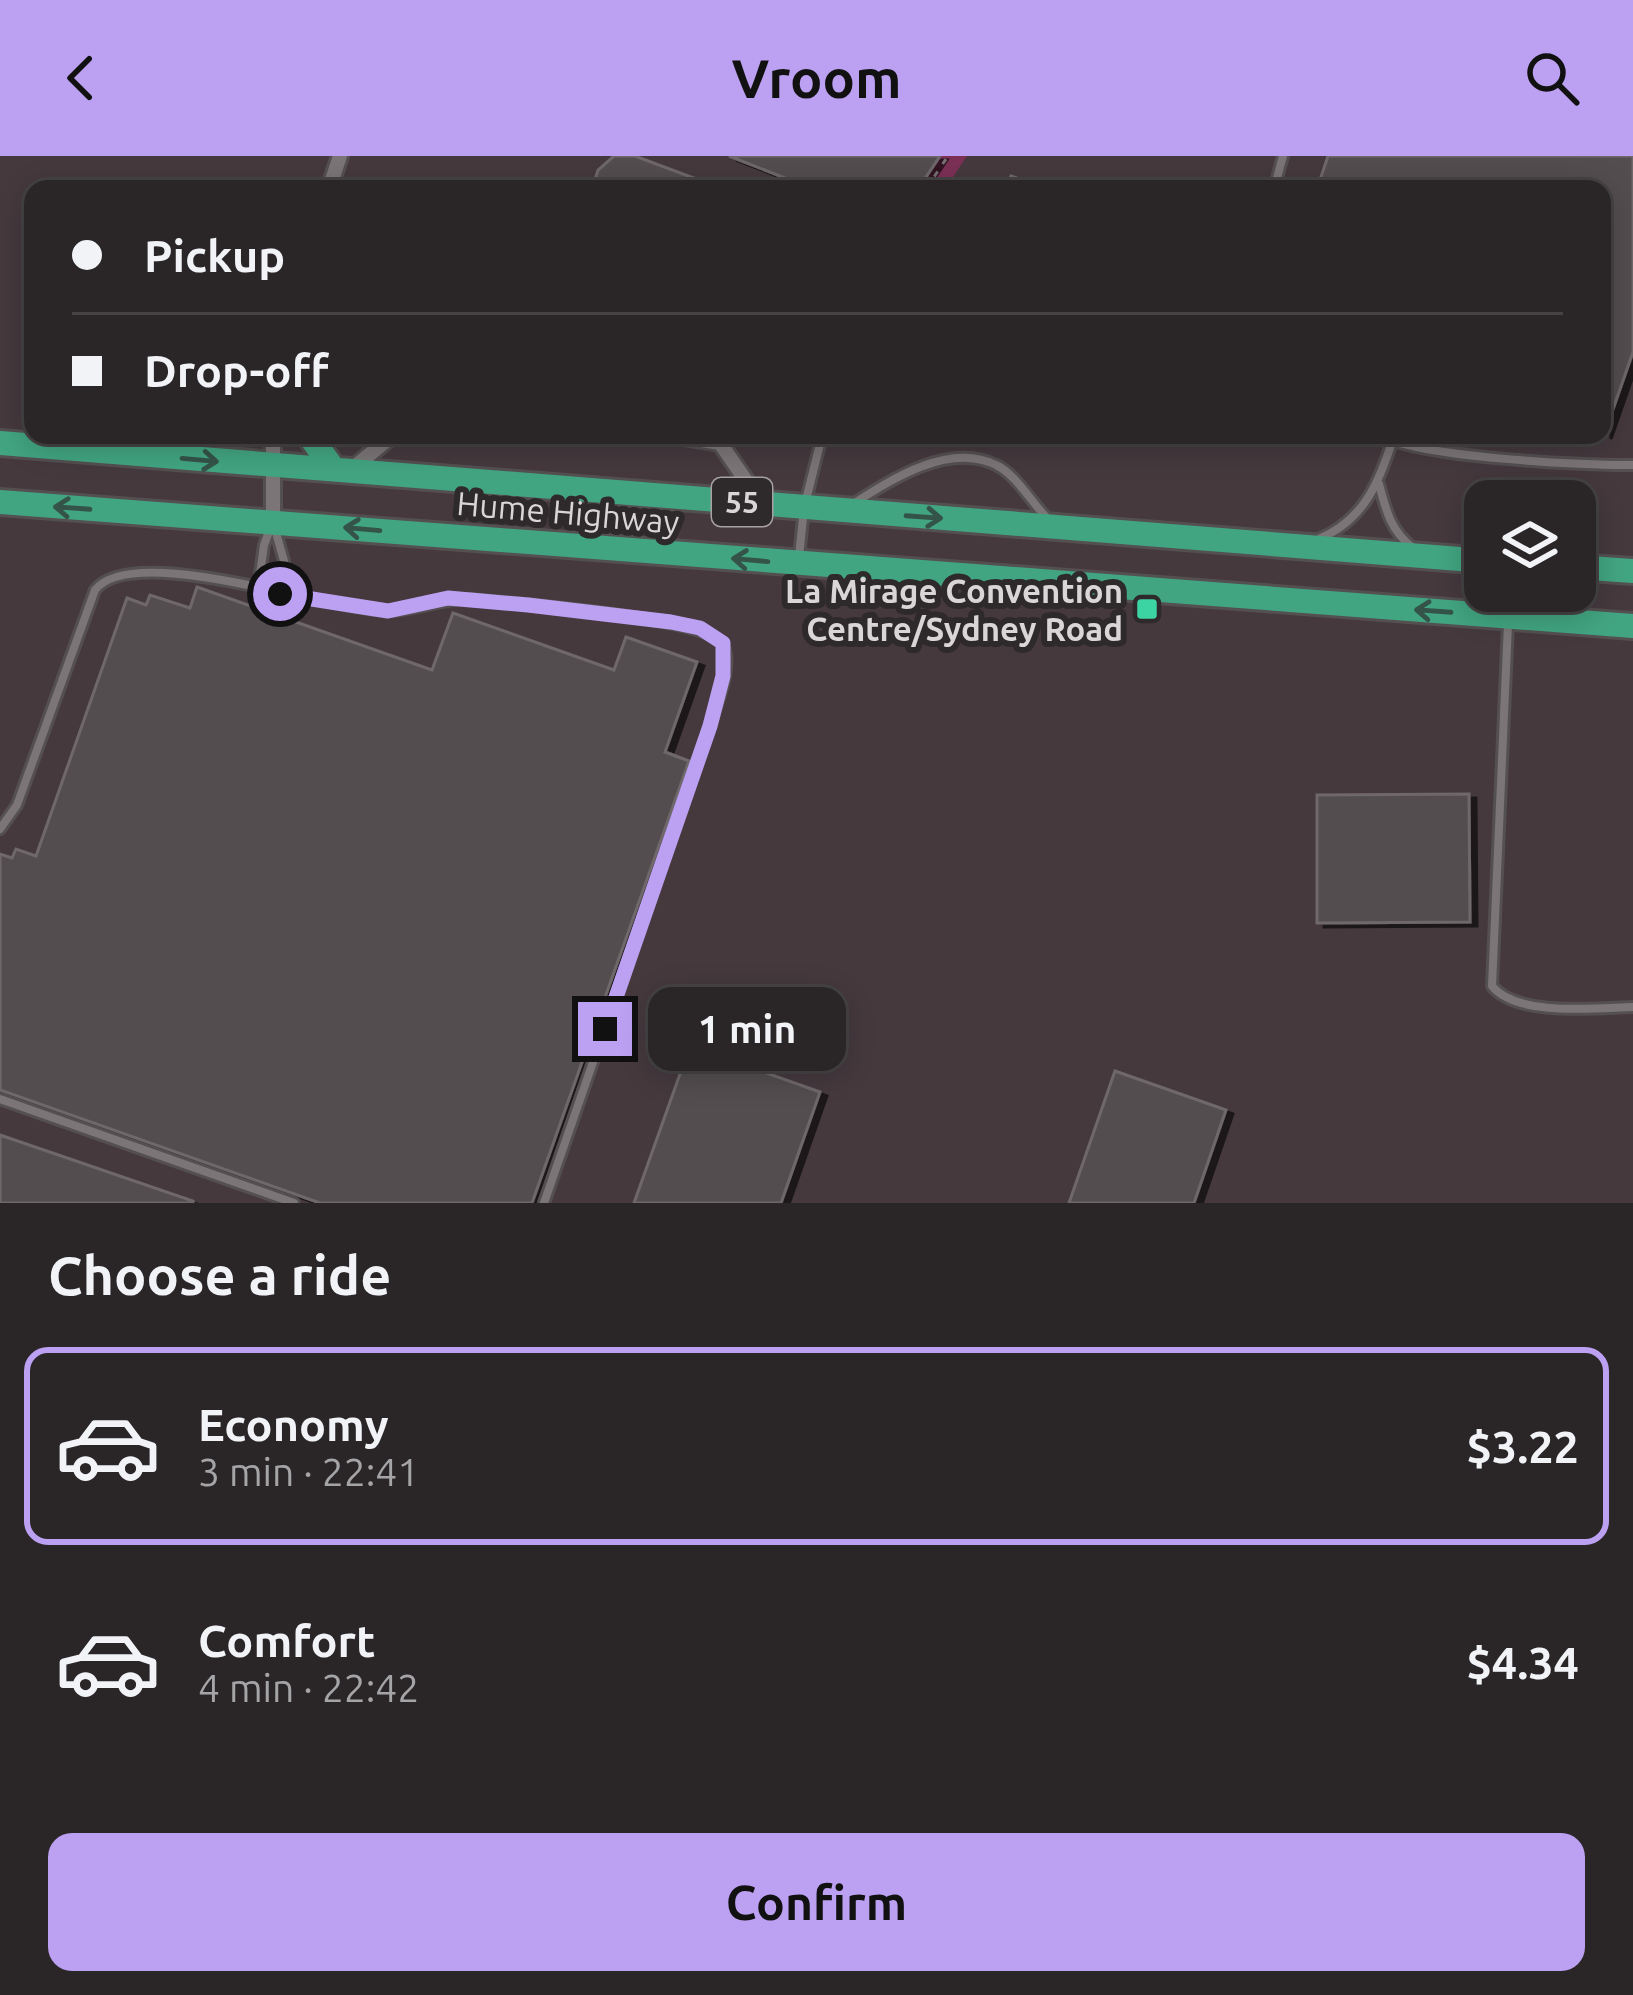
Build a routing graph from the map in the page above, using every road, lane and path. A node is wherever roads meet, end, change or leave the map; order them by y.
1 (74, 444) edge
2 (272, 444) edge
3 (318, 444) edge
4 (379, 444) edge
5 (721, 444) edge
6 (820, 444) dead end
7 (1391, 444) edge
8 (1404, 444) edge
9 (270, 465) junction
10 (1633, 466) edge
11 (342, 468) junction
12 (1379, 483) junction
13 (0, 502) edge
14 (762, 504) junction
15 (804, 508) junction
16 (842, 511) junction
17 (273, 522) junction
18 (1055, 527) junction
19 (1301, 547) junction
20 (1423, 556) junction
21 (1464, 559) edge
22 (798, 564) junction
23 (1596, 568) edge
24 (1633, 571) edge
25 (258, 588) junction
26 (280, 594) junction
27 (1508, 616) junction
28 (1633, 626) edge
29 (0, 829) edge
30 (1633, 1007) edge
31 (0, 1099) edge
32 (294, 1203) edge
33 (544, 1203) edge

1 -> 9 highway, Hume Highway / 55
2 - 9 street
3 - 11 highway
4 - 11 street
5 - 14 street
6 - 15 lane
7 - 12 lane
8 - 10 lane
9 - 11 highway, Hume Highway / 55
9 - 17 street
11 - 14 highway, Hume Highway / 55
12 - 19 lane
12 - 20 lane
17 -> 13 highway, Hume Highway / 55
14 - 15 highway, Hume Highway / 55
15 - 16 highway, Hume Highway / 55
15 - 22 lane
16 -> 18 highway, Hume Highway / 55
16 - 18 lane
22 -> 17 highway, Hume Highway / 55
17 - 25 lane
17 - 26 lane
18 - 19 highway, Hume Highway / 55
19 - 20 highway, Hume Highway / 55
20 - 21 highway, Hume Highway / 55
27 -> 22 highway, Hume Highway / 55
23 - 24 highway
25 - 26 lane
25 - 29 lane
26 - 33 lane
27 - 28 highway, Hume Highway / 55
27 - 30 lane
31 - 32 lane

